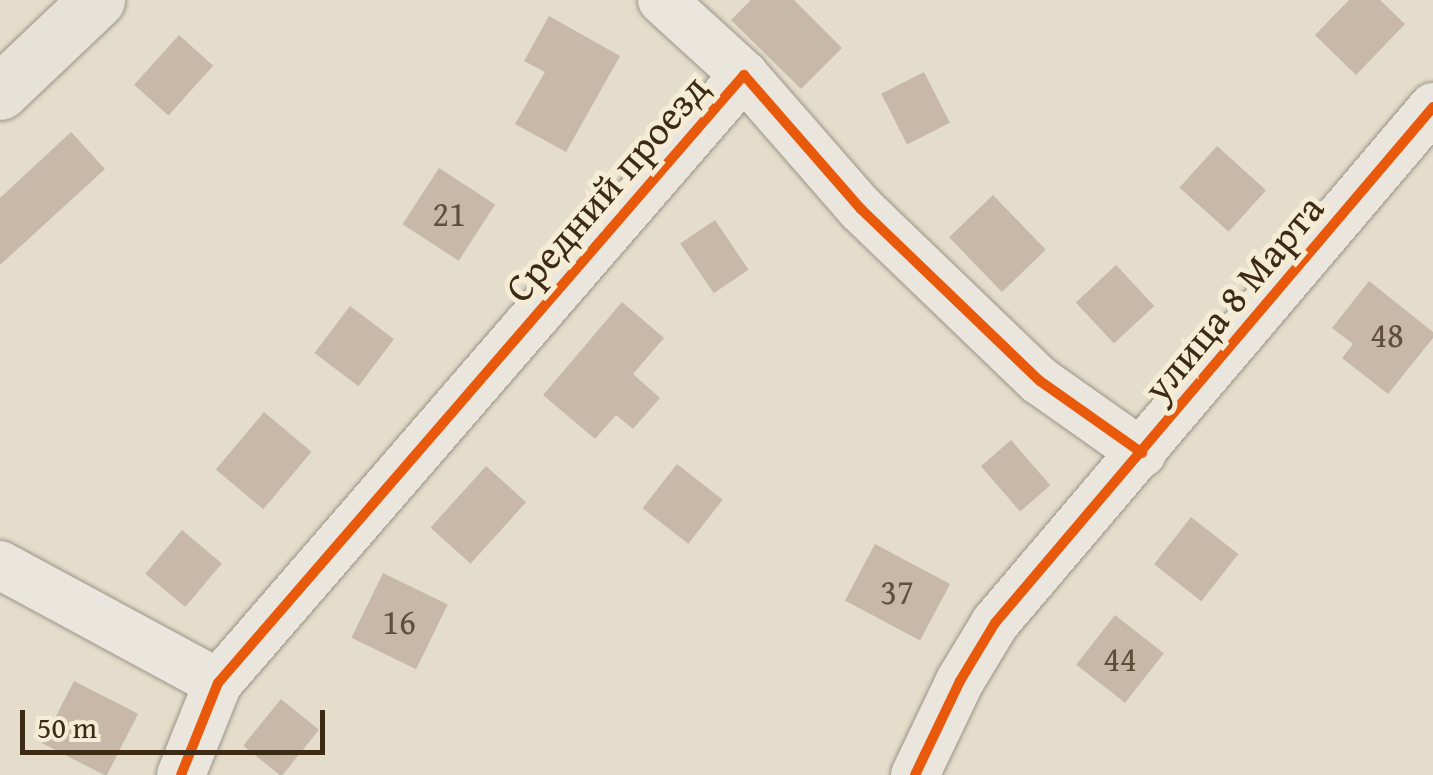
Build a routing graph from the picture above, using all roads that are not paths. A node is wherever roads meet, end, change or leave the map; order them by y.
1 (97, 0) edge
2 (662, 0) edge
3 (744, 74) junction
4 (0, 92) edge
5 (1433, 107) edge
6 (1142, 454) junction
7 (0, 565) edge
8 (218, 684) junction
9 (181, 775) edge
10 (915, 775) edge

1 - 4 main road
2 - 3 street
3 - 6 street, Средний проезд
3 - 8 street, Средний проезд
5 - 6 street, улица 8 Марта
6 - 10 street, улица 8 Марта
7 - 8 street
8 - 9 street, Средний проезд

